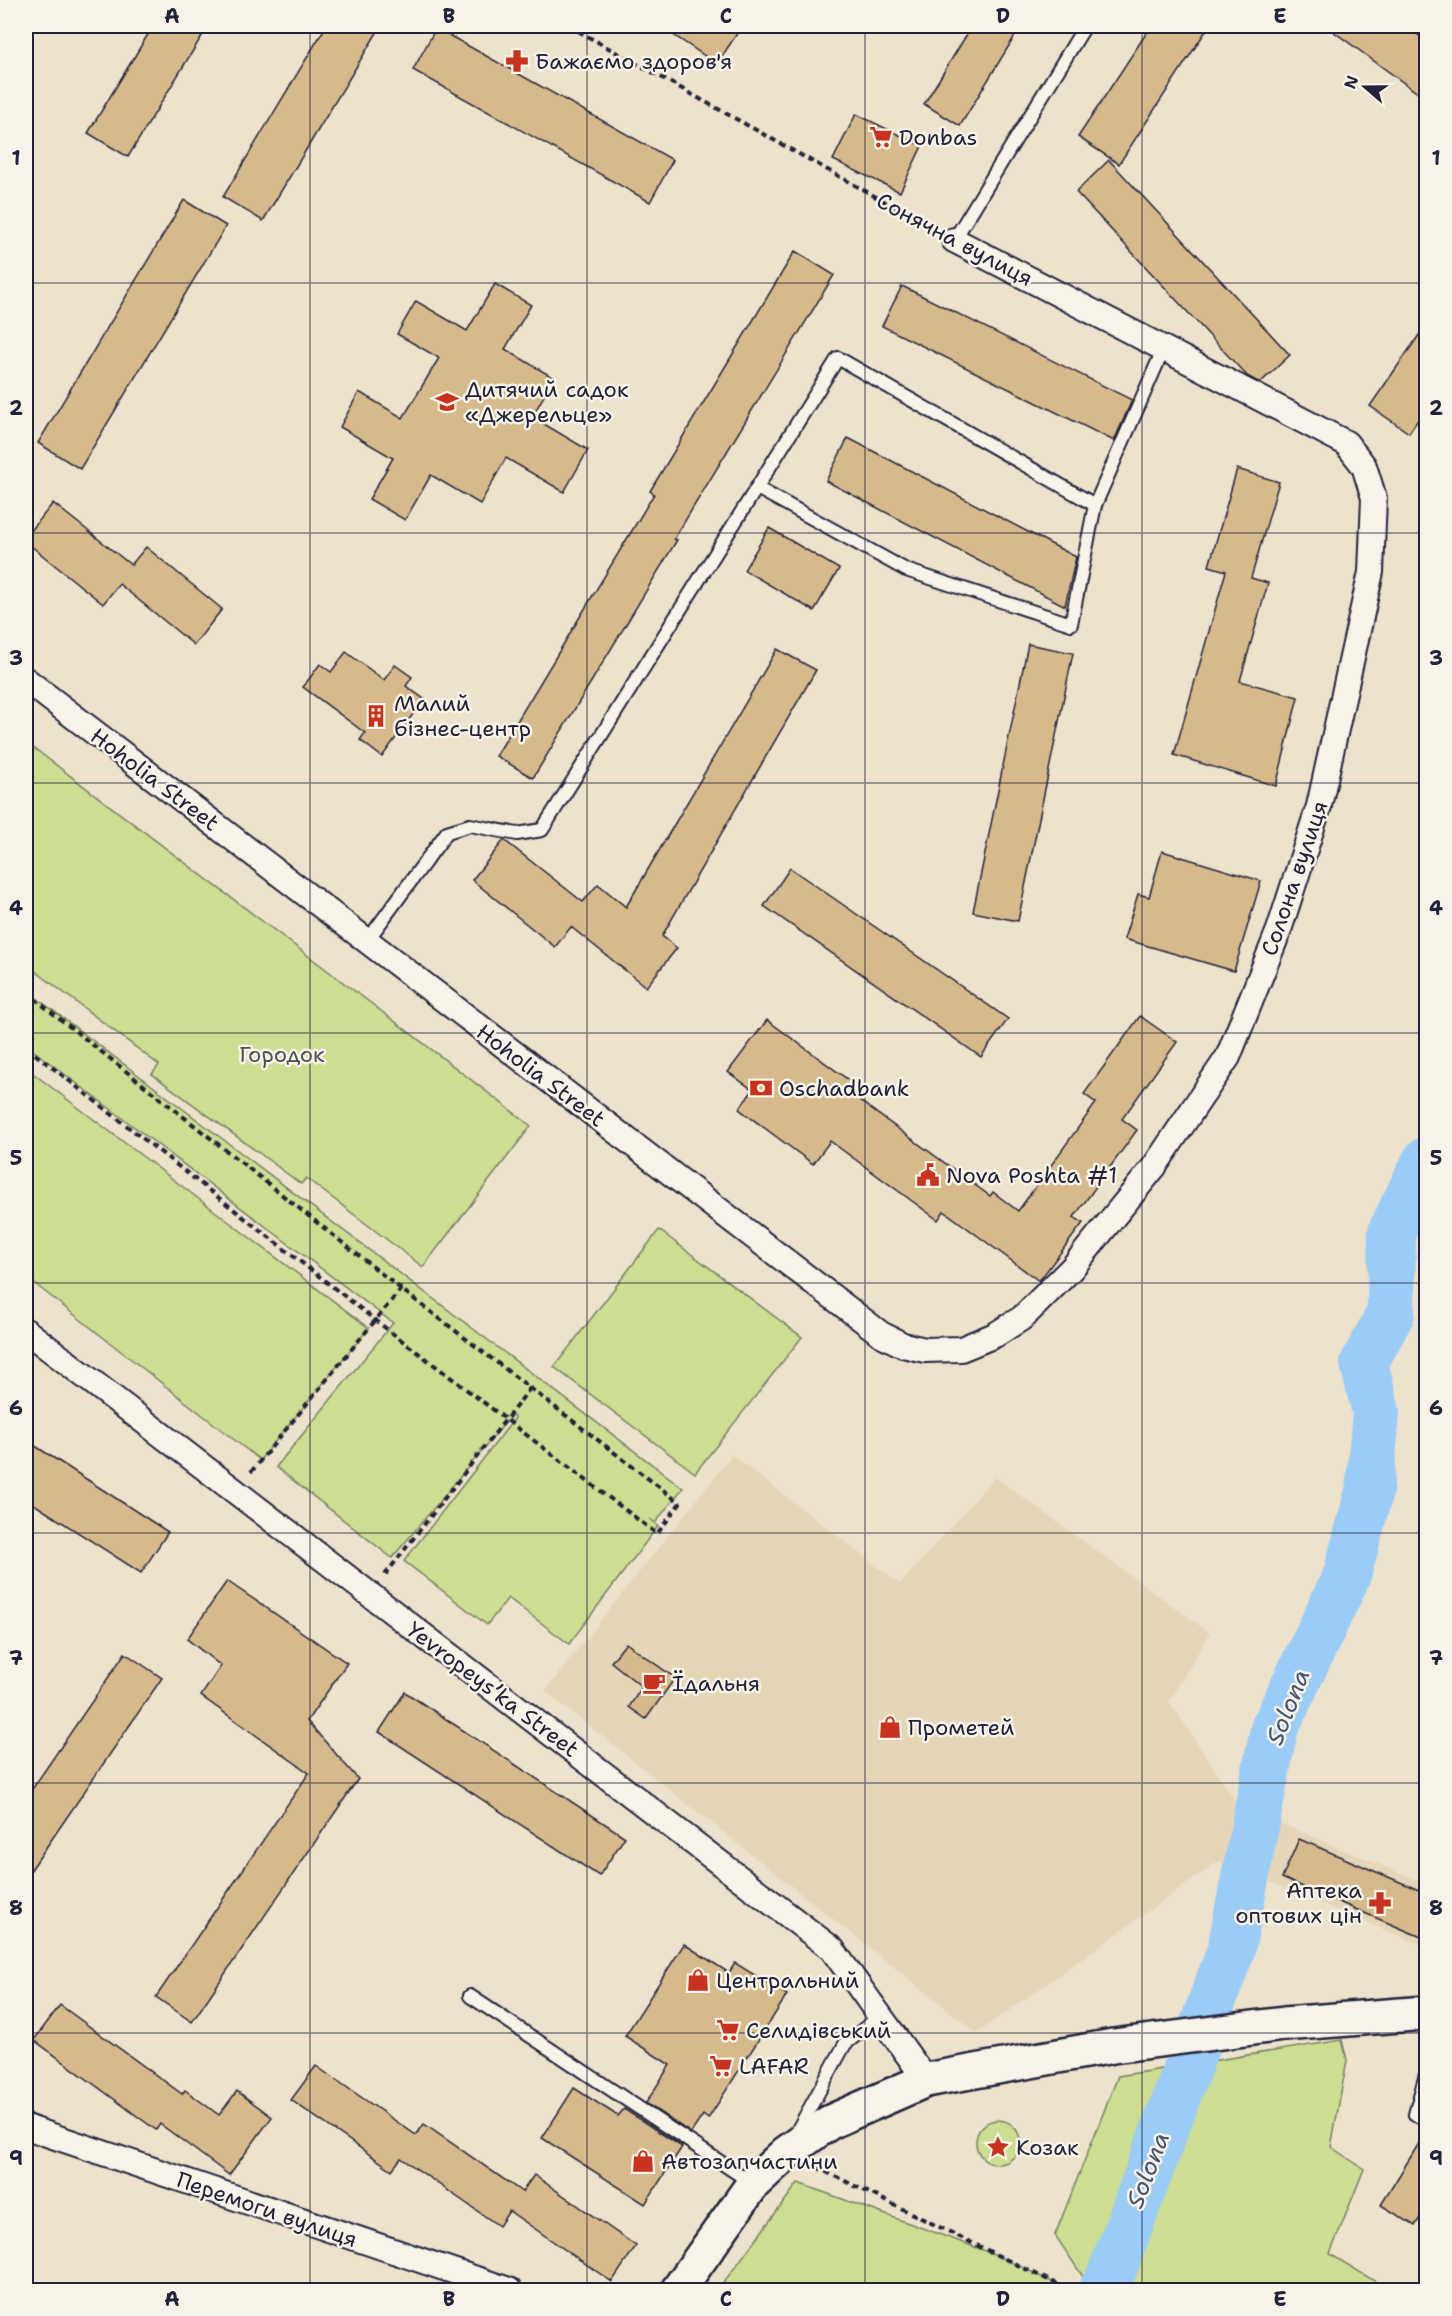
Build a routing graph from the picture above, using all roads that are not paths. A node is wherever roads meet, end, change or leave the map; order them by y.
1 (1085, 26) edge
2 (954, 240) joint
3 (1164, 348) junction
4 (1346, 442) joint
5 (757, 488) junction
6 (1095, 505) junction
7 (26, 680) edge
8 (367, 941) junction
9 (1072, 1268) joint
10 (26, 1331) edge
11 (471, 1996) dead end
12 (1426, 2013) edge
13 (880, 2016) junction
14 (1426, 2074) edge
15 (926, 2080) junction
16 (1426, 2121) edge
17 (26, 2127) edge
18 (786, 2152) junction
19 (753, 2184) junction
20 (509, 2290) edge
21 (678, 2290) edge

1 - 2 lane
2 - 3 street, Сонячна вулиця
3 - 4 street, Сонячна вулиця
3 - 6 lane
4 - 9 street, Солона вулиця
5 - 6 lane
5 - 6 lane
5 - 8 lane
7 - 8 street, Hoholia Street
8 - 9 street, Hoholia Street
10 - 13 street, Yevropeysʹka Street
11 - 19 lane
12 - 15 main road
13 - 15 street, Yevropeysʹka Street
13 - 18 lane
14 - 16 lane
15 - 18 main road
17 - 20 street, Перемоги вулиця
18 - 19 main road
19 - 21 main road

